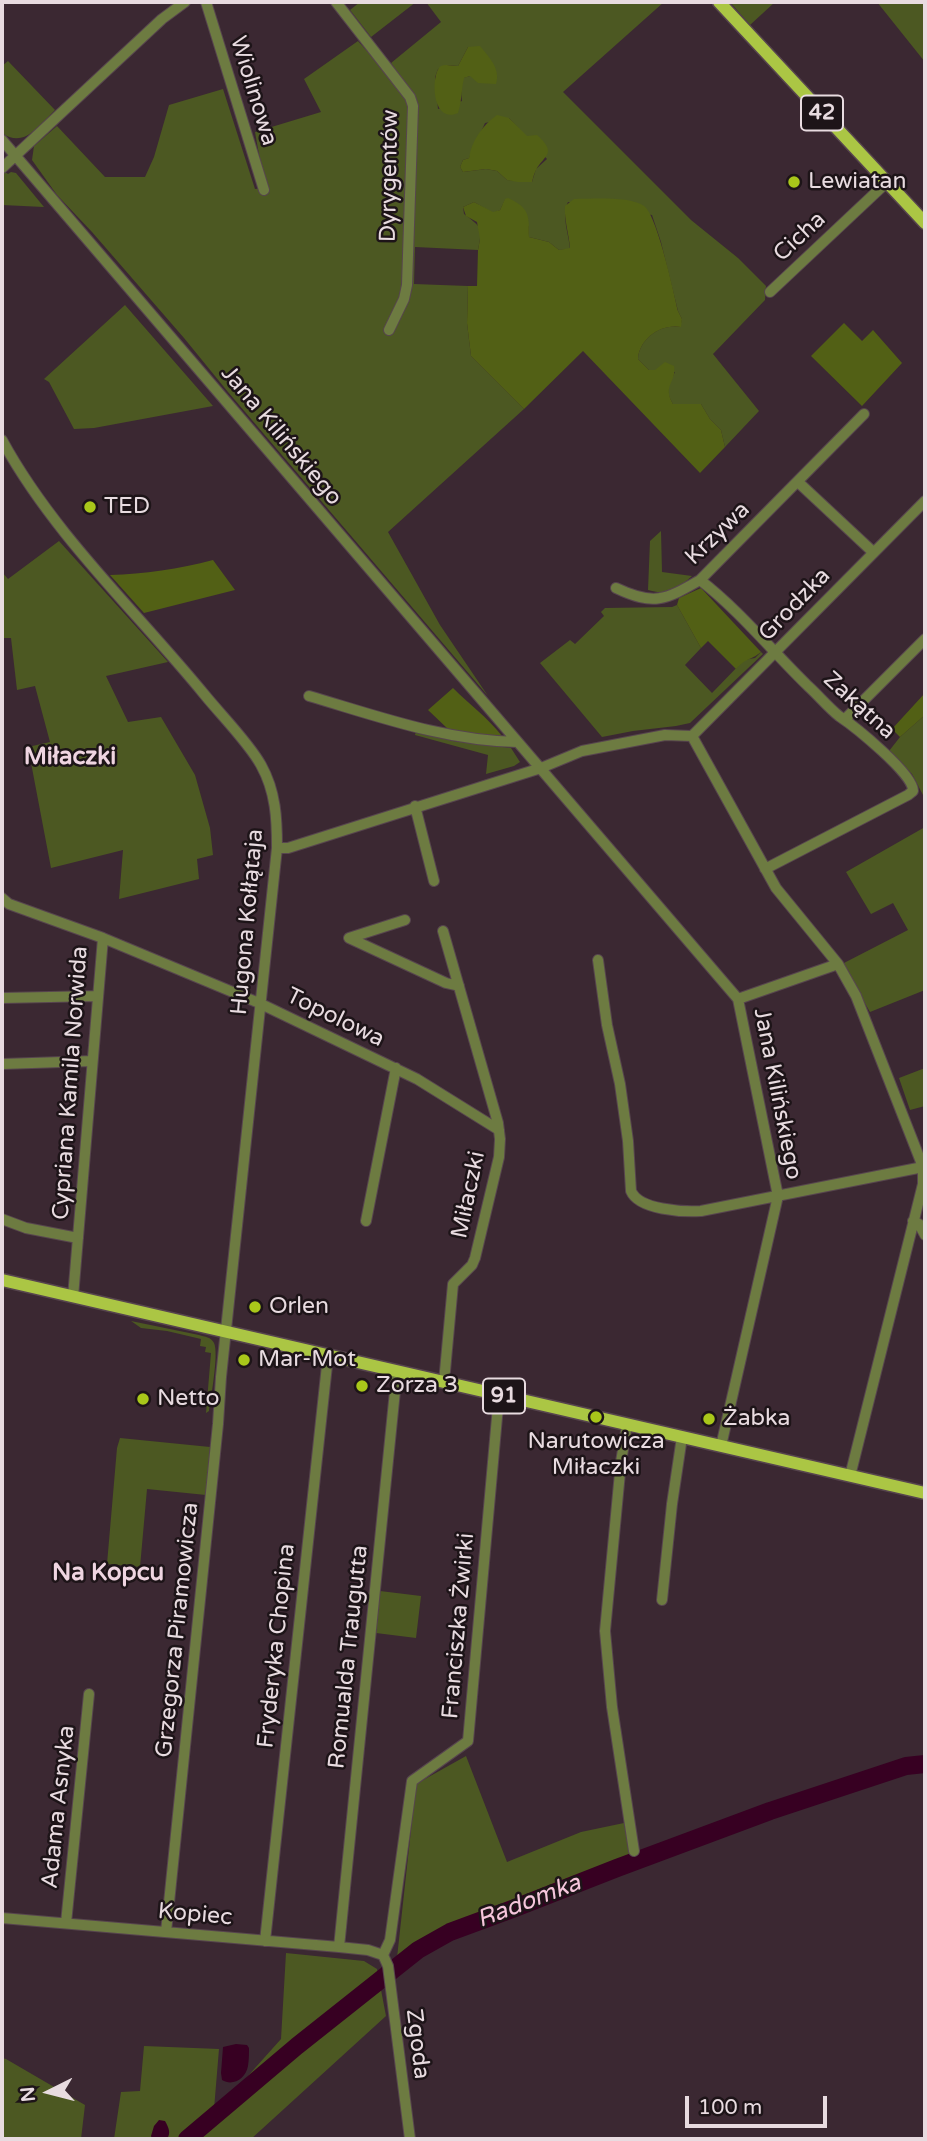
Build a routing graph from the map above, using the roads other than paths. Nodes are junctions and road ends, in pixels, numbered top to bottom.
1 (185, 2) edge
2 (206, 2) edge
3 (336, 2) edge
4 (719, 2) edge
5 (2, 140) edge
6 (16, 155) junction
7 (2, 168) edge
8 (887, 182) junction
9 (264, 190) dead end
10 (925, 223) edge
11 (770, 292) dead end
12 (389, 330) dead end
13 (864, 414) dead end
14 (2, 440) edge
15 (798, 482) junction
16 (925, 500) edge
17 (873, 552) junction
18 (700, 580) junction
19 (616, 588) dead end
20 (925, 639) edge
21 (774, 653) junction
22 (309, 696) dead end
23 (845, 719) junction
24 (692, 736) junction
25 (517, 742) junction
26 (541, 768) junction
27 (415, 806) junction
28 (277, 848) junction
29 (765, 869) junction
30 (435, 881) dead end
31 (2, 898) edge
32 (405, 920) dead end
33 (443, 931) dead end
34 (103, 938) junction
35 (598, 960) dead end
36 (838, 964) junction
37 (459, 986) junction
38 (98, 996) junction
39 (2, 998) edge
40 (738, 999) junction
41 (259, 1003) junction
42 (92, 1061) junction
43 (2, 1064) edge
44 (396, 1068) junction
45 (499, 1130) junction
46 (923, 1167) junction
47 (924, 1184) edge
48 (778, 1196) junction
49 (2, 1219) edge
50 (366, 1221) dead end
51 (913, 1221) junction
52 (925, 1235) edge
53 (78, 1238) junction
54 (2, 1280) edge
55 (73, 1297) junction
56 (226, 1332) junction
57 (328, 1356) junction
58 (397, 1371) junction
59 (444, 1382) junction
60 (499, 1395) junction
61 (627, 1424) junction
62 (682, 1437) junction
63 (720, 1446) junction
64 (850, 1476) junction
65 (925, 1493) edge
66 (662, 1600) dead end
67 (89, 1694) dead end
68 (634, 1851) dead end
69 (2, 1918) edge
70 (66, 1923) junction
71 (166, 1932) junction
72 (265, 1941) junction
73 (339, 1947) junction
74 (383, 1955) junction
75 (410, 2139) edge

1 - 6 street
2 - 9 street, Wiolinowa
3 - 12 street, Dyrygentów
4 - 8 main road, 42
5 - 6 street, Jana Kilińskiego
6 - 7 street
6 - 25 street, Jana Kilińskiego
8 - 10 main road, 42
8 - 11 street, Cicha
13 - 15 street, Krzywa
14 - 28 street, Hugona Kołłątaja
15 - 17 street
15 - 18 street, Krzywa
16 - 17 street, Grodzka
17 - 21 street, Grodzka
18 - 19 street, Krzywa
18 - 21 street, Zakątna
20 - 23 street
21 - 23 street, Zakątna
21 - 24 street, Grodzka
22 - 25 street
23 - 29 street, Zakątna
24 - 26 street
24 - 29 street
25 - 26 street, Jana Kilińskiego
26 - 27 street
26 - 40 street, Jana Kilińskiego
27 - 28 street
27 - 30 street
28 - 41 street, Hugona Kołłątaja
29 - 36 street
31 - 34 street, Cypriana Kamila Norwida
32 - 37 street
33 - 37 street, Miłaczki
34 - 38 street, Cypriana Kamila Norwida
34 - 41 street, Topolowa
35 - 48 street
36 - 40 street
36 - 46 street
37 - 45 street, Miłaczki
38 - 39 street
38 - 42 street, Cypriana Kamila Norwida
40 - 48 street, Jana Kilińskiego
41 - 44 street, Topolowa
41 - 56 street, Hugona Kołłątaja
42 - 43 street
42 - 53 street, Cypriana Kamila Norwida
44 - 45 street, Topolowa
44 - 50 street, Topolowa
45 - 59 street, Miłaczki
46 - 47 street
46 - 48 street
47 - 51 street
48 - 63 street, Jana Kilińskiego
49 - 53 street
51 - 52 street
51 - 64 street
53 - 55 street, Cypriana Kamila Norwida
54 - 55 main road, 91
55 - 56 main road, 91
56 - 57 main road, 91
56 - 71 street, Grzegorza Piramowicza
57 - 58 main road, 91
57 - 72 street, Fryderyka Chopina
58 - 59 main road, 91
58 - 73 street, Romualda Traugutta
59 - 60 main road, 91
60 - 61 main road, 91
60 - 74 street, Franciszka Żwirki
61 - 62 main road, 91
61 - 68 street
62 - 63 main road, 91
62 - 66 street
63 - 64 main road, 91
64 - 65 main road, 91
67 - 70 street, Adama Asnyka
69 - 70 street, Kopiec
70 - 71 street, Kopiec
71 - 72 street, Kopiec
72 - 73 street, Kopiec
73 - 74 street, Kopiec
74 - 75 street, Zgoda

